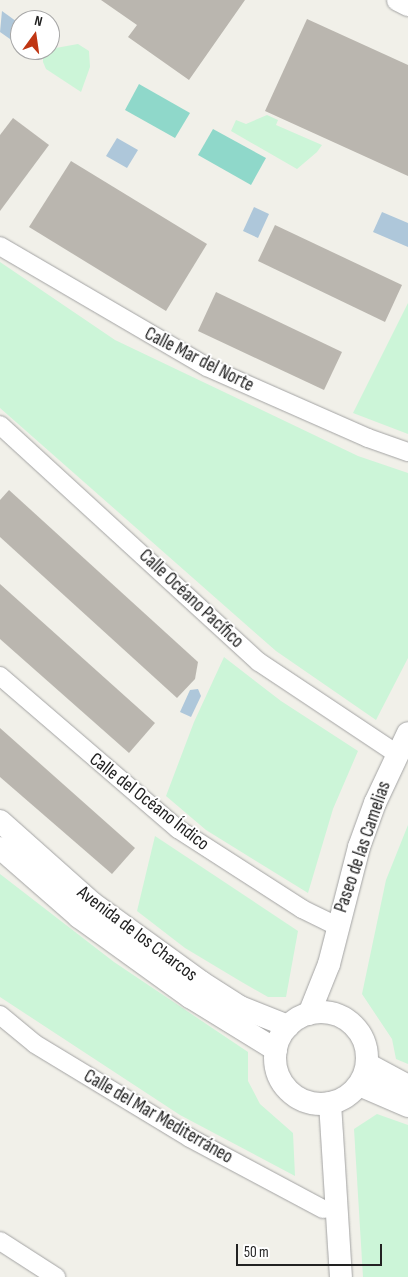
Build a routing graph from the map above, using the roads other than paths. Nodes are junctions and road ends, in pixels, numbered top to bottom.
1 (398, 0) edge
2 (408, 5) edge
3 (0, 246) edge
4 (0, 425) edge
5 (408, 452) edge
6 (0, 676) edge
7 (408, 733) edge
8 (397, 754) junction
9 (0, 821) edge
10 (0, 848) edge
11 (337, 926) junction
12 (329, 964) junction
13 (308, 1014) junction
14 (0, 1015) edge
15 (339, 1016) junction
16 (288, 1026) junction
17 (276, 1050) junction
18 (363, 1075) junction
19 (408, 1086) edge
20 (323, 1104) junction
21 (408, 1106) edge
22 (322, 1208) junction
23 (0, 1241) edge
24 (56, 1277) edge
25 (327, 1277) edge
26 (341, 1277) edge

1 - 2 street
3 - 5 street, Calle Mar del Norte
4 - 8 street, Calle Océano Pacífico
6 - 11 street, Calle del Océano Índico
7 - 8 street, Paseo de las Camelias
8 - 11 street, Paseo de las Camelias
9 - 16 street, Avenida de los Charcos
10 - 17 street, Avenida de los Charcos
11 - 12 street, Paseo de las Camelias
12 - 13 street
12 - 15 street
13 - 15 street
13 - 16 street
14 - 22 street, Calle del Mar Mediterráneo
15 - 18 street
16 - 17 street
17 - 20 street
18 - 19 street
18 - 20 street
18 - 21 street
20 - 22 street
20 - 26 street
22 - 25 street
23 - 24 street

